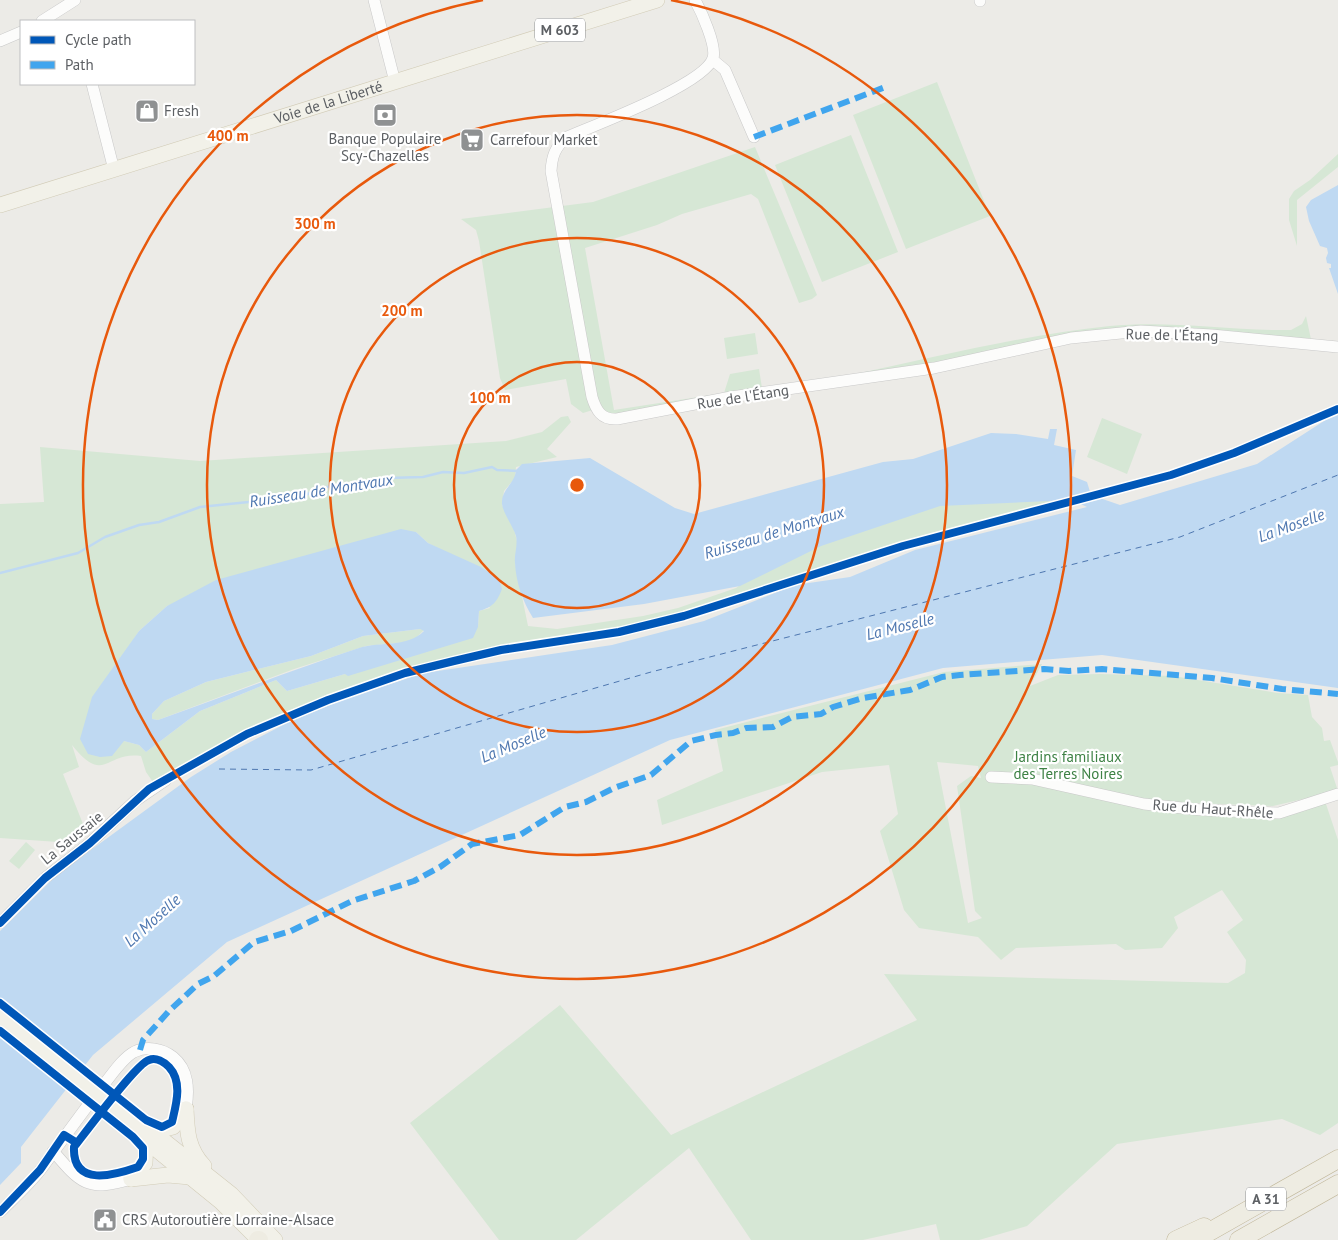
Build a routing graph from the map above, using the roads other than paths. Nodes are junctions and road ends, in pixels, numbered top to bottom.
1 (75, 0) edge
2 (374, 0) edge
3 (657, 0) edge
4 (695, 0) edge
5 (62, 16) edge
6 (46, 20) edge
7 (20, 32) edge
8 (0, 41) edge
9 (713, 60) junction
10 (395, 82) junction
11 (92, 85) edge
12 (754, 137) dead end
13 (114, 170) junction
14 (0, 205) edge
15 (1338, 347) edge
16 (991, 777) dead end
17 (166, 780) dead end
18 (1338, 794) edge
19 (0, 923) edge
20 (0, 1009) edge
21 (0, 1024) edge
22 (186, 1109) junction
23 (144, 1132) junction
24 (53, 1151) junction
25 (1338, 1160) edge
26 (190, 1177) junction
27 (131, 1179) junction
28 (1338, 1184) edge
29 (231, 1194) junction
30 (1273, 1196) junction
31 (0, 1212) edge
32 (258, 1240) edge
33 (275, 1240) edge
34 (1176, 1240) edge
35 (1194, 1240) edge
36 (1239, 1240) edge

1 - 5 street
2 - 10 street
3 - 10 main road, Voie de la Liberté / M 603
4 - 9 street
5 - 6 street
7 - 8 street
9 - 12 street
9 - 15 street, Rue de l'Étang
10 - 13 main road, Voie de la Liberté / M 603
11 - 13 street
13 - 14 main road, Voie de la Liberté / M 603
16 - 18 street, Rue du Haut-Rhêle
17 - 19 street, La Saussaie
20 - 23 main road, bridge
21 - 23 main road, bridge
22 - 23 main road
22 - 24 street
22 - 29 main road
23 - 26 main road
23 - 27 main road
23 - 29 main road
24 - 27 street
24 - 31 street
25 - 30 highway, A 31
26 - 27 main road
26 - 32 main road
28 - 36 highway, A 31
29 - 33 main road
30 - 34 highway
30 - 35 highway, A 31

